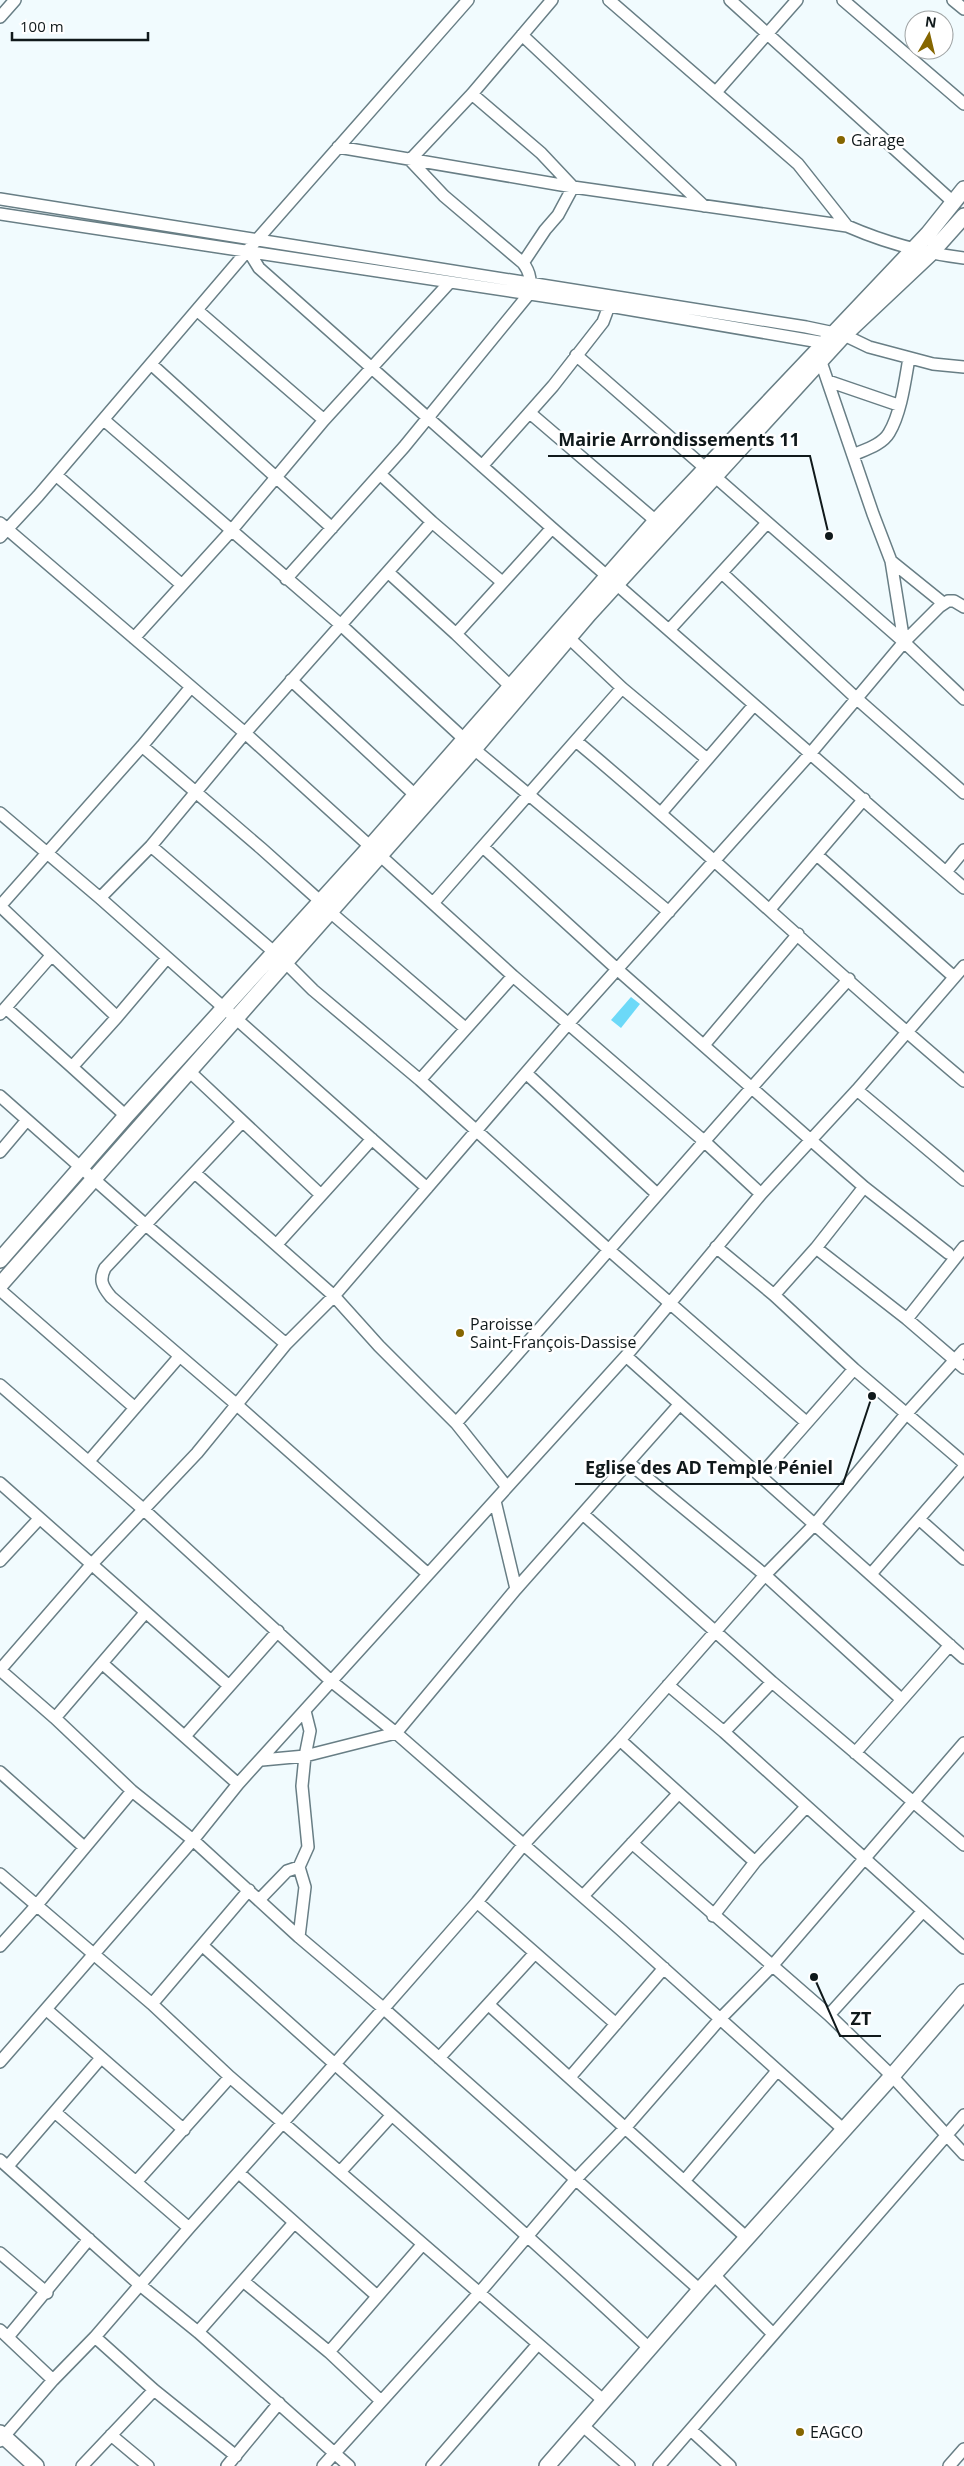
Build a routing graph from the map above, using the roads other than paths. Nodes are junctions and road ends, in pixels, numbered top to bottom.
1 (15, 0) edge
2 (468, 0) edge
3 (552, 0) edge
4 (609, 0) edge
5 (730, 0) edge
6 (797, 0) edge
7 (843, 0) edge
8 (953, 0) edge
9 (964, 10) edge
10 (0, 17) edge
11 (768, 34) junction
12 (522, 35) junction
13 (716, 92) junction
14 (472, 94) junction
15 (964, 104) edge
16 (338, 148) junction
17 (410, 160) junction
18 (572, 187) junction
19 (964, 189) edge
20 (0, 199) edge
21 (952, 201) junction
22 (704, 206) junction
23 (0, 214) edge
24 (964, 216) edge
25 (847, 226) junction
26 (257, 240) junction
27 (248, 250) junction
28 (912, 250) junction
29 (930, 254) junction
30 (964, 258) edge
31 (523, 263) junction
32 (450, 282) junction
33 (531, 283) junction
34 (529, 294) junction
35 (609, 306) junction
36 (198, 311) junction
37 (835, 339) junction
38 (576, 355) junction
39 (908, 358) junction
40 (821, 362) junction
41 (151, 364) junction
42 (371, 367) junction
43 (964, 367) edge
44 (828, 381) junction
45 (898, 405) junction
46 (530, 413) junction
47 (427, 418) junction
48 (104, 420) junction
49 (324, 420) junction
50 (853, 455) junction
51 (482, 466) junction
52 (711, 473) junction
53 (380, 474) junction
54 (56, 475) junction
55 (277, 476) junction
56 (656, 521) junction
57 (432, 522) junction
58 (766, 523) junction
59 (332, 528) junction
60 (552, 528) junction
61 (2, 529) edge
62 (230, 531) junction
63 (892, 561) junction
64 (389, 573) junction
65 (722, 573) junction
66 (286, 579) junction
67 (612, 580) junction
68 (502, 582) junction
69 (182, 585) junction
70 (943, 603) junction
71 (964, 607) edge
72 (340, 626) junction
73 (670, 630) junction
74 (456, 634) junction
75 (134, 638) junction
76 (569, 638) junction
77 (904, 642) junction
78 (291, 680) junction
79 (510, 686) junction
80 (191, 688) junction
81 (622, 688) junction
82 (856, 698) junction
83 (964, 699) edge
84 (754, 705) junction
85 (245, 733) junction
86 (576, 741) junction
87 (468, 744) junction
88 (142, 746) junction
89 (810, 754) junction
90 (707, 759) junction
91 (196, 793) junction
92 (964, 793) edge
93 (414, 794) junction
94 (528, 794) junction
95 (864, 799) junction
96 (0, 813) edge
97 (661, 813) junction
98 (150, 846) junction
99 (483, 847) junction
100 (964, 850) edge
101 (374, 851) junction
102 (47, 852) junction
103 (817, 855) junction
104 (715, 860) junction
105 (946, 872) junction
106 (964, 888) edge
107 (100, 898) junction
108 (434, 902) junction
109 (0, 906) edge
110 (324, 906) junction
111 (770, 909) junction
112 (669, 912) junction
113 (798, 934) junction
114 (51, 956) junction
115 (279, 956) junction
116 (168, 958) junction
117 (964, 966) edge
118 (618, 970) junction
119 (513, 976) junction
120 (954, 977) junction
121 (849, 979) junction
122 (224, 1008) junction
123 (3, 1011) edge
124 (117, 1017) junction
125 (236, 1018) junction
126 (568, 1024) junction
127 (466, 1028) junction
128 (906, 1032) junction
129 (704, 1045) junction
130 (72, 1067) junction
131 (188, 1071) junction
132 (527, 1074) junction
133 (420, 1080) junction
134 (964, 1081) edge
135 (752, 1086) junction
136 (857, 1090) junction
137 (0, 1096) edge
138 (126, 1116) junction
139 (27, 1120) junction
140 (242, 1122) junction
141 (478, 1131) junction
142 (372, 1139) junction
143 (812, 1140) junction
144 (705, 1142) junction
145 (0, 1152) edge
146 (82, 1167) junction
147 (196, 1174) junction
148 (95, 1178) junction
149 (964, 1180) edge
150 (864, 1187) junction
151 (427, 1188) junction
152 (657, 1194) junction
153 (761, 1194) junction
154 (321, 1195) junction
155 (147, 1226) junction
156 (277, 1244) junction
157 (716, 1247) junction
158 (964, 1247) edge
159 (816, 1248) junction
160 (609, 1250) junction
161 (948, 1253) dead end
162 (0, 1260) edge
163 (0, 1285) edge
164 (0, 1290) edge
165 (774, 1295) junction
166 (334, 1296) junction
167 (671, 1302) junction
168 (907, 1319) junction
169 (286, 1344) junction
170 (964, 1350) edge
171 (626, 1356) junction
172 (179, 1357) junction
173 (960, 1364) edge
174 (854, 1369) junction
175 (1, 1389) edge
176 (237, 1405) junction
177 (679, 1405) junction
178 (135, 1408) junction
179 (907, 1413) junction
180 (806, 1422) junction
181 (456, 1423) junction
182 (89, 1461) junction
183 (629, 1463) junction
184 (964, 1463) edge
185 (964, 1467) edge
186 (760, 1476) junction
187 (0, 1483) edge
188 (507, 1487) junction
189 (495, 1501) junction
190 (143, 1509) junction
191 (584, 1515) junction
192 (39, 1519) junction
193 (919, 1519) junction
194 (815, 1524) junction
195 (964, 1559) edge
196 (0, 1561) edge
197 (91, 1565) junction
198 (428, 1574) junction
199 (871, 1574) junction
200 (764, 1575) junction
201 (516, 1589) junction
202 (145, 1613) junction
203 (715, 1630) junction
204 (278, 1631) junction
205 (950, 1645) junction
206 (964, 1658) edge
207 (103, 1664) junction
208 (0, 1670) edge
209 (331, 1681) junction
210 (772, 1682) junction
211 (228, 1685) junction
212 (668, 1685) junction
213 (901, 1699) junction
214 (305, 1711) junction
215 (55, 1718) junction
216 (724, 1732) junction
217 (396, 1733) junction
218 (185, 1736) junction
219 (620, 1740) junction
220 (964, 1743) edge
221 (855, 1753) junction
222 (304, 1756) junction
223 (262, 1760) junction
224 (0, 1772) edge
225 (238, 1784) junction
226 (132, 1790) junction
227 (678, 1794) junction
228 (913, 1800) junction
229 (806, 1807) junction
230 (193, 1840) junction
231 (632, 1843) junction
232 (524, 1844) junction
233 (964, 1845) edge
234 (84, 1847) junction
235 (864, 1859) junction
236 (755, 1862) junction
237 (299, 1867) junction
238 (0, 1874) edge
239 (249, 1890) junction
240 (583, 1896) junction
241 (259, 1900) junction
242 (477, 1902) junction
243 (36, 1906) junction
244 (923, 1912) junction
245 (712, 1916) junction
246 (299, 1937) junction
247 (0, 1946) edge
248 (203, 1946) junction
249 (964, 1948) edge
250 (535, 1952) junction
251 (94, 1954) junction
252 (772, 1966) junction
253 (664, 1968) junction
254 (964, 1992) edge
255 (152, 2004) junction
256 (489, 2005) junction
257 (383, 2008) junction
258 (47, 2010) junction
259 (829, 2015) junction
260 (720, 2019) junction
261 (616, 2024) junction
262 (101, 2058) junction
263 (439, 2058) junction
264 (0, 2061) edge
265 (334, 2065) junction
266 (778, 2071) junction
267 (571, 2076) junction
268 (892, 2076) junction
269 (230, 2077) junction
270 (56, 2113) junction
271 (964, 2115) edge
272 (391, 2116) junction
273 (283, 2123) junction
274 (626, 2127) junction
275 (184, 2130) junction
276 (844, 2130) junction
277 (946, 2135) junction
278 (964, 2154) edge
279 (4, 2163) edge
280 (340, 2172) junction
281 (239, 2173) junction
282 (576, 2179) junction
283 (685, 2180) junction
284 (137, 2181) junction
285 (294, 2223) junction
286 (189, 2228) junction
287 (529, 2235) junction
288 (747, 2238) junction
289 (89, 2239) junction
290 (422, 2244) junction
291 (0, 2253) edge
292 (714, 2275) junction
293 (243, 2281) junction
294 (140, 2285) junction
295 (700, 2290) junction
296 (480, 2292) junction
297 (46, 2293) junction
298 (378, 2296) junction
299 (198, 2332) junction
300 (4, 2334) edge
301 (773, 2334) junction
302 (95, 2337) junction
303 (538, 2344) junction
304 (649, 2348) junction
305 (329, 2352) junction
306 (53, 2380) junction
307 (154, 2390) junction
308 (603, 2400) junction
309 (381, 2401) junction
310 (279, 2403) junction
311 (583, 2426) junction
312 (691, 2430) junction
313 (110, 2435) junction
314 (1, 2437) edge
315 (964, 2449) edge
316 (334, 2453) junction
317 (236, 2456) junction
318 (36, 2466) edge
319 (82, 2466) edge
320 (148, 2466) edge
321 (227, 2466) edge
322 (323, 2466) edge
323 (349, 2466) edge
324 (432, 2466) edge
325 (547, 2466) edge
326 (629, 2466) edge
327 (660, 2466) edge
328 (730, 2466) edge
329 (950, 2466) edge

1 - 10 street
2 - 16 street
3 - 12 street
4 - 13 street
5 - 11 street
6 - 11 street
7 - 15 street
8 - 9 street
11 - 13 street
11 - 21 street
12 - 14 street
12 - 22 street
13 - 25 street
14 - 17 street
14 - 18 street
16 - 17 street
16 - 26 street
17 - 18 street
17 - 31 street
18 - 22 street
18 - 31 street
19 - 21 main road
20 - 26 street
21 - 28 main road
22 - 25 street
23 - 27 street
24 - 29 main road
25 - 28 street
26 - 27 street
26 - 33 street
27 - 32 street
27 - 36 street
27 - 42 street
28 - 29 street
28 - 37 main road
29 - 30 street
29 - 37 main road
31 - 33 street
32 - 34 street
32 - 42 street
33 - 34 street
33 - 37 street
34 - 35 street
34 - 47 street
35 - 37 street
35 - 38 street
36 - 41 street
36 - 49 street
37 - 39 street
37 - 40 main road
37 - 52 main road
38 - 46 street
38 - 52 street
39 - 43 street
39 - 45 street
40 - 44 street
40 - 52 main road
41 - 48 street
41 - 55 street
42 - 47 street
42 - 49 street
44 - 45 street
44 - 50 street
45 - 50 street
46 - 51 street
46 - 56 street
47 - 51 street
47 - 53 street
48 - 54 street
48 - 62 street
49 - 55 street
50 - 63 street
51 - 60 street
52 - 56 main road
52 - 58 street
52 - 67 main road
53 - 57 street
53 - 59 street
54 - 61 street
54 - 69 street
55 - 59 street
55 - 62 street
56 - 67 main road
57 - 64 street
57 - 68 street
58 - 65 street
58 - 77 street
59 - 66 street
60 - 67 street
60 - 68 street
61 - 75 street
62 - 66 street
62 - 69 street
63 - 70 street
63 - 77 street
64 - 72 street
64 - 74 street
65 - 73 street
65 - 82 street
66 - 72 street
67 - 73 street
67 - 76 main road
67 - 79 main road
68 - 74 street
69 - 75 street
70 - 71 street
70 - 77 street
72 - 78 street
72 - 87 street
73 - 84 street
74 - 79 street
75 - 80 street
76 - 81 street
76 - 87 main road
77 - 82 street
77 - 83 street
78 - 85 street
78 - 93 street
79 - 87 main road
80 - 85 street
80 - 88 street
81 - 86 street
81 - 90 street
82 - 89 street
82 - 92 street
84 - 89 street
84 - 90 street
85 - 91 street
85 - 101 street
86 - 94 street
86 - 97 street
87 - 93 main road
87 - 94 street
87 - 101 main road
88 - 91 street
88 - 102 street
89 - 95 street
89 - 104 street
90 - 97 street
91 - 98 street
91 - 110 street
93 - 101 main road
94 - 99 street
94 - 112 street
95 - 103 street
95 - 105 street
96 - 102 street
97 - 104 street
98 - 107 street
98 - 115 street
99 - 108 street
99 - 118 street
100 - 105 street
101 - 108 street
101 - 110 main road
102 - 107 street
102 - 109 street
103 - 111 street
103 - 120 street
104 - 111 street
104 - 112 street
105 - 106 street
107 - 116 street
108 - 119 street
109 - 114 street
110 - 115 main road
110 - 127 street
111 - 113 street
112 - 118 street
113 - 121 street
113 - 129 street
114 - 123 street
114 - 124 street
115 - 122 main road
115 - 125 main road
115 - 133 street
116 - 122 street
116 - 124 street
117 - 120 street
118 - 126 street
118 - 129 street
119 - 126 street
119 - 127 street
120 - 128 street
121 - 128 street
121 - 135 street
122 - 125 street
122 - 138 main road
123 - 130 street
124 - 130 street
125 - 131 main road
125 - 142 street
126 - 132 street
126 - 144 street
127 - 133 street
128 - 134 street
128 - 136 street
129 - 135 street
130 - 138 street
131 - 140 street
131 - 148 main road
132 - 141 street
132 - 152 street
133 - 141 street
135 - 143 street
135 - 144 street
136 - 143 street
136 - 149 street
137 - 139 street
138 - 146 main road
139 - 145 street
139 - 146 street
140 - 147 street
140 - 154 street
141 - 151 street
141 - 160 street
142 - 151 street
142 - 154 street
143 - 150 street
143 - 153 street
144 - 152 street
144 - 153 street
146 - 148 street
146 - 162 main road
147 - 155 street
147 - 156 street
148 - 155 street
148 - 163 main road
150 - 159 street
150 - 161 street
151 - 166 street
152 - 160 street
153 - 157 street
154 - 156 street
155 - 169 street
155 - 172 street
156 - 166 street
157 - 165 street
157 - 167 street
158 - 168 street
159 - 165 street
159 - 168 street
160 - 167 street
160 - 181 street
164 - 178 street
165 - 174 street
166 - 169 street
166 - 181 street
167 - 171 street
167 - 180 street
168 - 173 street
169 - 176 street
170 - 173 street
171 - 177 street
171 - 188 street
172 - 176 street
172 - 178 street
173 - 179 street
174 - 179 street
174 - 180 street
175 - 182 street
176 - 190 street
176 - 198 street
177 - 183 street
177 - 186 street
178 - 182 street
179 - 184 street
179 - 194 street
180 - 186 street
181 - 188 street
182 - 190 street
183 - 191 street
183 - 200 street
185 - 193 street
186 - 194 street
187 - 192 street
188 - 189 street
189 - 198 street
189 - 201 street
190 - 197 street
190 - 204 street
191 - 201 street
191 - 203 street
192 - 196 street
192 - 197 street
193 - 195 street
193 - 199 street
194 - 199 street
194 - 200 street
197 - 202 street
197 - 208 street
198 - 209 street
199 - 205 street
200 - 203 street
200 - 213 street
201 - 217 street
202 - 207 street
202 - 211 street
203 - 210 street
203 - 212 street
204 - 209 street
204 - 211 street
205 - 206 street
205 - 213 street
207 - 215 street
207 - 218 street
208 - 215 street
209 - 214 street
209 - 217 street
210 - 216 street
210 - 221 street
211 - 218 street
212 - 216 street
212 - 219 street
213 - 221 street
214 - 222 street
214 - 223 street
215 - 226 street
216 - 229 street
217 - 222 street
217 - 232 street
218 - 225 street
219 - 227 street
219 - 232 street
220 - 228 street
221 - 228 street
222 - 223 street
222 - 237 street
223 - 225 street
224 - 234 street
225 - 230 street
226 - 230 street
226 - 234 street
227 - 231 street
227 - 236 street
228 - 233 street
228 - 235 street
229 - 235 street
229 - 236 street
230 - 239 street
230 - 251 street
231 - 240 street
231 - 245 street
232 - 240 street
232 - 242 street
234 - 243 street
235 - 244 street
235 - 252 street
236 - 245 street
237 - 241 street
237 - 246 street
238 - 243 street
239 - 241 street
239 - 248 street
240 - 253 street
241 - 246 street
242 - 250 street
242 - 257 street
243 - 247 street
243 - 251 street
244 - 249 street
244 - 259 street
245 - 252 street
246 - 257 street
248 - 255 street
248 - 265 street
250 - 256 street
250 - 261 street
251 - 255 street
251 - 258 street
252 - 259 street
252 - 260 street
253 - 260 street
253 - 261 street
254 - 268 main road
255 - 269 street
256 - 263 street
256 - 267 street
257 - 263 street
257 - 265 street
258 - 262 street
258 - 264 street
259 - 268 street
260 - 266 street
260 - 274 street
261 - 267 street
262 - 270 street
262 - 275 street
263 - 282 street
265 - 272 street
265 - 273 street
266 - 276 street
266 - 283 street
267 - 274 street
268 - 276 main road
268 - 277 street
269 - 273 street
269 - 275 street
270 - 279 street
270 - 284 street
271 - 277 street
272 - 280 street
272 - 287 street
273 - 280 street
273 - 281 street
274 - 282 street
274 - 283 street
275 - 284 street
276 - 288 main road
277 - 278 street
277 - 301 street
279 - 289 street
280 - 290 street
281 - 285 street
281 - 286 street
282 - 287 street
282 - 295 street
283 - 288 street
284 - 286 street
285 - 293 street
285 - 298 street
286 - 294 street
287 - 296 street
287 - 304 street
288 - 292 main road
289 - 294 street
289 - 297 street
290 - 296 street
290 - 298 street
291 - 297 street
292 - 295 main road
292 - 301 street
293 - 299 street
293 - 305 street
294 - 299 street
294 - 302 street
295 - 304 main road
296 - 303 street
296 - 309 street
297 - 300 street
298 - 305 street
299 - 310 street
300 - 306 street
301 - 312 street
302 - 306 street
302 - 307 street
303 - 308 street
303 - 324 street
304 - 308 main road
305 - 309 street
306 - 314 street
307 - 313 street
307 - 317 street
308 - 311 main road
309 - 316 street
310 - 316 street
310 - 317 street
311 - 325 main road
311 - 326 street
312 - 327 street
312 - 328 street
313 - 319 street
313 - 320 street
314 - 318 main road
315 - 329 street
316 - 322 street
316 - 323 street
317 - 321 street

